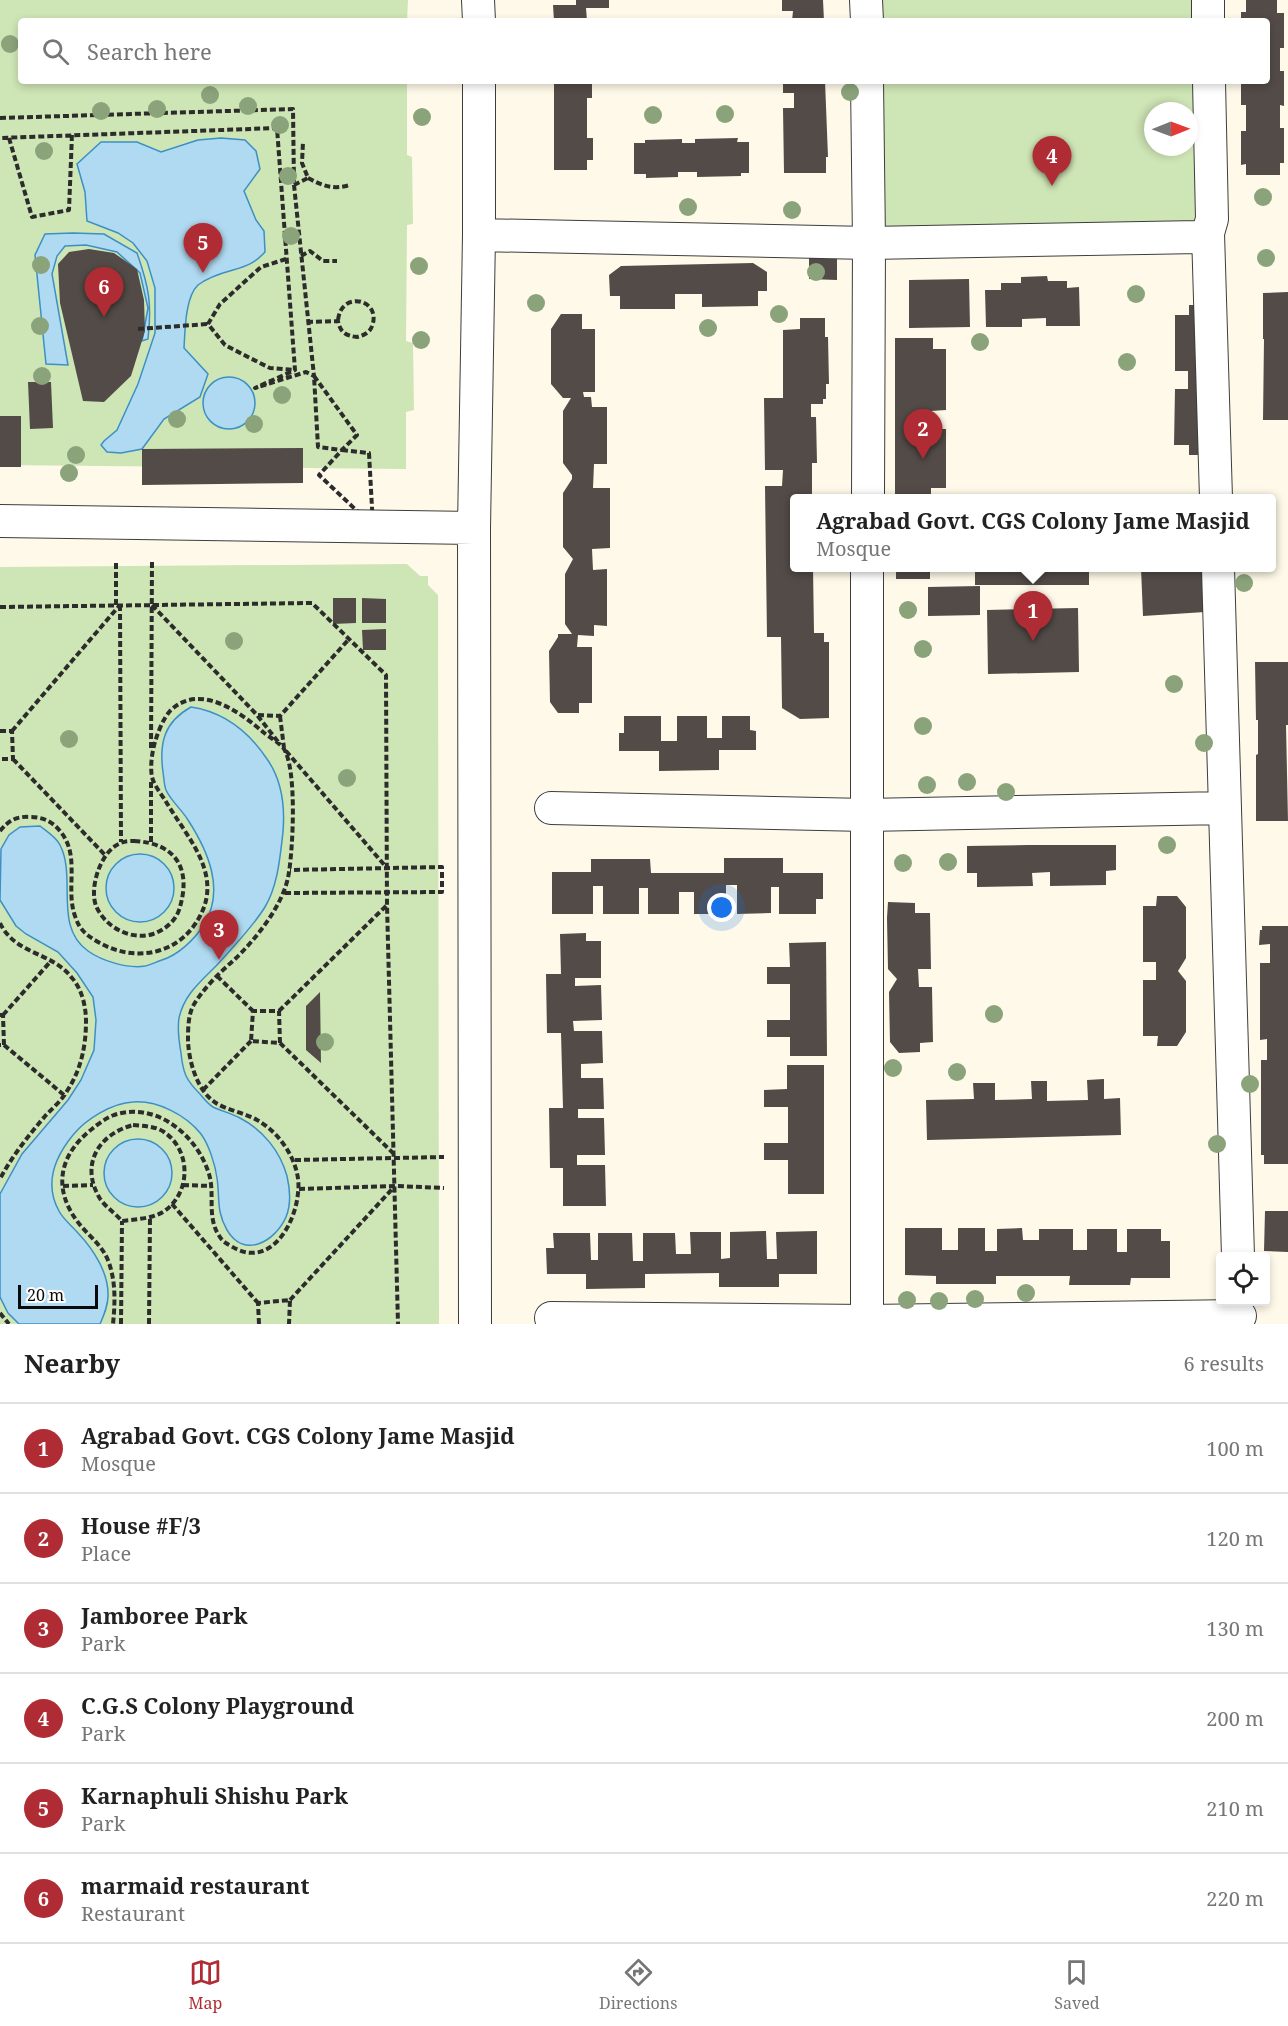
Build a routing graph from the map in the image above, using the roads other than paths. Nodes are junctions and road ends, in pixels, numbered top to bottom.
1 (478, 0) edge
2 (866, 0) edge
3 (1208, 0) edge
4 (478, 18) edge
5 (867, 18) edge
6 (1208, 18) edge
7 (479, 84) edge
8 (867, 84) edge
9 (1209, 84) edge
10 (1208, 233) junction
11 (479, 235) junction
12 (869, 243) junction
13 (868, 494) edge
14 (1216, 494) edge
15 (0, 521) edge
16 (474, 528) junction
17 (867, 572) edge
18 (1218, 572) edge
19 (551, 808) dead end
20 (1225, 808) junction
21 (866, 815) junction
22 (1238, 1252) edge
23 (1240, 1314) edge
24 (551, 1318) dead end
25 (867, 1322) edge
26 (475, 1324) edge

1 - 4 street
2 - 5 street
3 - 6 street
7 - 11 street
8 - 12 street
9 - 10 street
10 - 12 street
10 - 14 street
11 - 12 street
11 - 16 street
12 - 13 street
15 - 16 street
16 - 26 street
17 - 21 street
18 - 20 street
19 - 21 street
20 - 21 street
20 - 22 street
21 - 25 street
23 - 25 street
24 - 25 street

